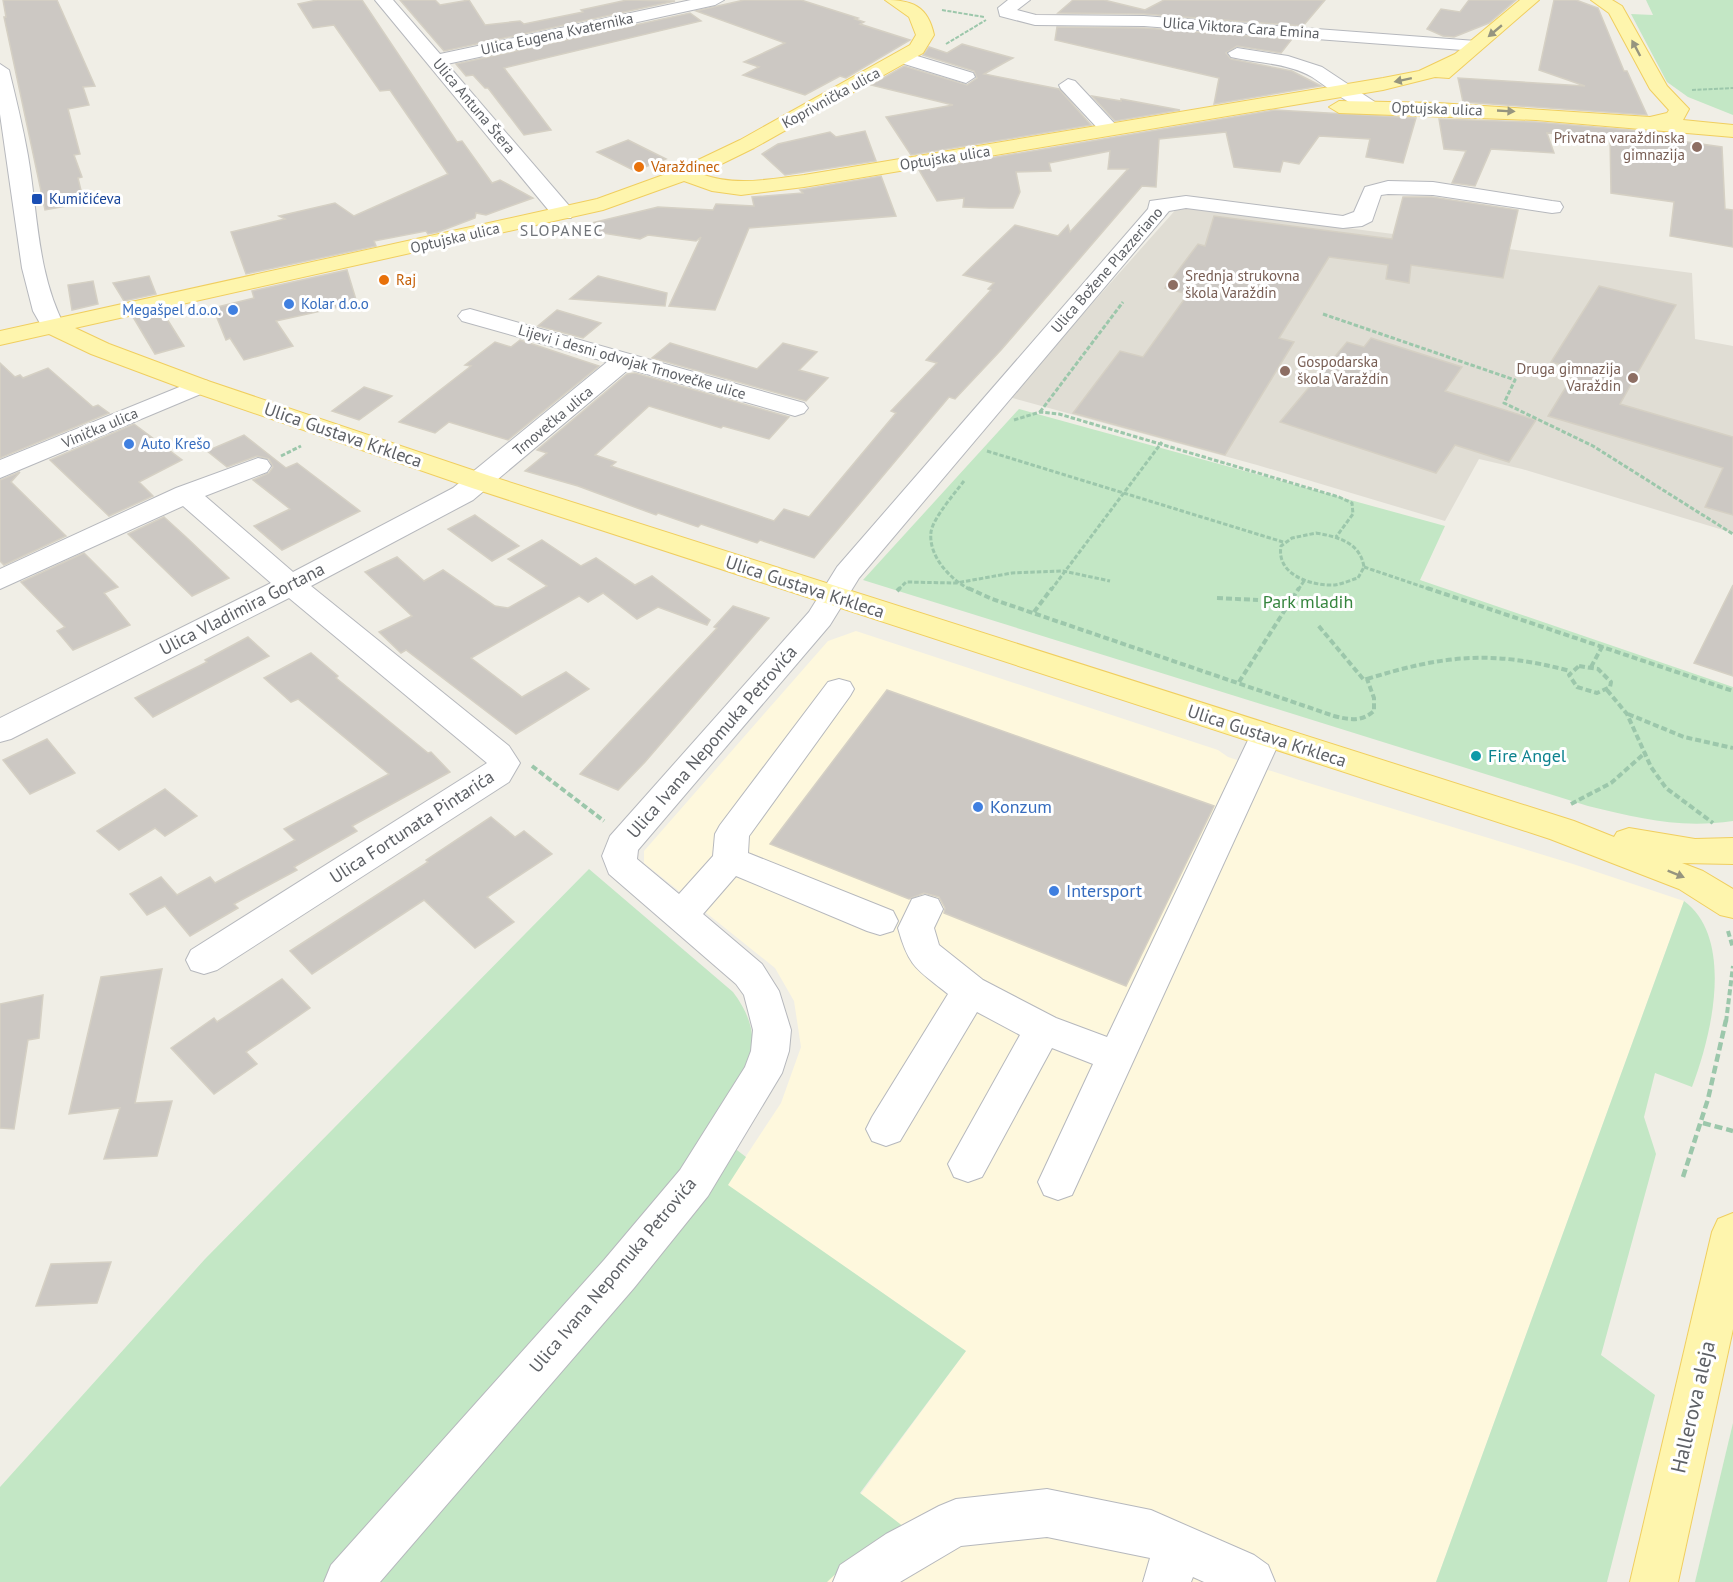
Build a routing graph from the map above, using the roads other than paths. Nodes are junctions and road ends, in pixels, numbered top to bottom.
1 (384, 0) edge
2 (714, 0) edge
3 (1021, 0) edge
4 (1530, 0) edge
5 (1599, 0) edge
6 (898, 2) edge
7 (1476, 46) junction
8 (911, 53) junction
9 (1237, 53) dead end
10 (1457, 59) junction
11 (435, 61) junction
12 (0, 70) edge
13 (966, 76) dead end
14 (1068, 85) dead end
15 (1347, 90) junction
16 (1663, 93) junction
17 (1374, 108) junction
18 (1447, 109) junction
19 (1190, 115) junction
20 (1648, 122) junction
21 (1733, 125) edge
22 (1109, 129) junction
23 (1733, 130) edge
24 (684, 174) junction
25 (741, 189) junction
26 (603, 204) junction
27 (1552, 207) dead end
28 (563, 213) junction
29 (470, 316) dead end
30 (53, 327) junction
31 (0, 338) edge
32 (625, 360) junction
33 (199, 386) junction
34 (795, 408) dead end
35 (258, 466) dead end
36 (0, 470) edge
37 (481, 482) junction
38 (186, 494) junction
39 (0, 580) edge
40 (291, 585) junction
41 (833, 596) junction
42 (839, 688) dead end
43 (0, 731) edge
44 (1266, 736) junction
45 (1564, 819) junction
46 (1728, 844) edge
47 (730, 860) junction
48 (1733, 905) edge
49 (925, 909) dead end
50 (682, 914) junction
51 (880, 921) dead end
52 (204, 960) dead end
53 (970, 991) junction
54 (1043, 1029) junction
55 (1117, 1057) junction
56 (886, 1129) dead end
57 (968, 1164) dead end
58 (1058, 1182) dead end
59 (1733, 1232) edge
60 (1172, 1564) edge
61 (348, 1582) edge
62 (857, 1582) edge
63 (1251, 1582) edge
64 (1654, 1582) edge

1 - 11 street, Ulica Antuna Štera
2 - 11 street, Ulica Eugena Kvaternika
3 - 7 street, Ulica Viktora Cara Emina
4 -> 7 main road
16 -> 5 main road
6 - 8 main road
7 - 10 main road
8 - 13 street
8 - 24 main road, Koprivnička ulica
9 - 15 street
10 -> 15 main road, Optujska ulica
10 - 18 main road
11 - 28 street, Ulica Antuna Štera
12 - 30 street
14 - 22 street
15 - 17 street
15 - 19 main road, Optujska ulica
16 - 20 main road
16 - 21 main road
17 - 18 main road, Optujska ulica
17 - 19 main road, Optujska ulica
18 -> 20 main road, Optujska ulica
19 - 22 main road, Optujska ulica
20 - 23 main road, Optujska ulica
22 - 25 main road, Optujska ulica
24 - 25 main road, Optujska ulica
24 - 26 main road, Optujska ulica
25 - 26 main road
26 - 28 main road, Optujska ulica
27 - 41 street, Ulica Božene Plazzeriano
28 - 30 main road, Optujska ulica
29 - 32 street, Lijevi i desni odvojak Trnovečke ulice
30 - 31 main road, Optujska ulica
30 - 33 main road, Ulica Gustava Krkleca
32 - 34 street, Lijevi i desni odvojak Trnovečke ulice
32 - 37 street, Trnovečka ulica
33 - 36 street, Vinička ulica
33 - 37 main road, Ulica Gustava Krkleca
35 - 38 street
37 - 40 street, Ulica Vladimira Gortana
37 - 41 main road, Ulica Gustava Krkleca
38 - 39 street
38 - 40 street, Ulica Fortunata Pintarića
40 - 43 street, Ulica Vladimira Gortana
40 - 52 street, Ulica Fortunata Pintarića
41 - 44 main road, Ulica Gustava Krkleca
41 - 50 street, Ulica Ivana Nepomuka Petrovića
42 - 47 street
44 - 45 main road, Ulica Gustava Krkleca
44 - 55 street
45 - 46 main road, Ulica Gustava Krkleca
45 -> 48 main road, Ulica Gustava Krkleca
46 - 48 main road
47 - 50 street
47 - 51 street
49 - 53 street
50 - 61 street, Ulica Ivana Nepomuka Petrovića
53 - 54 street
53 - 56 street
54 - 55 street
54 - 57 street
55 - 58 street
59 - 64 main road, Hallerova aleja
60 - 62 street
60 - 63 street

